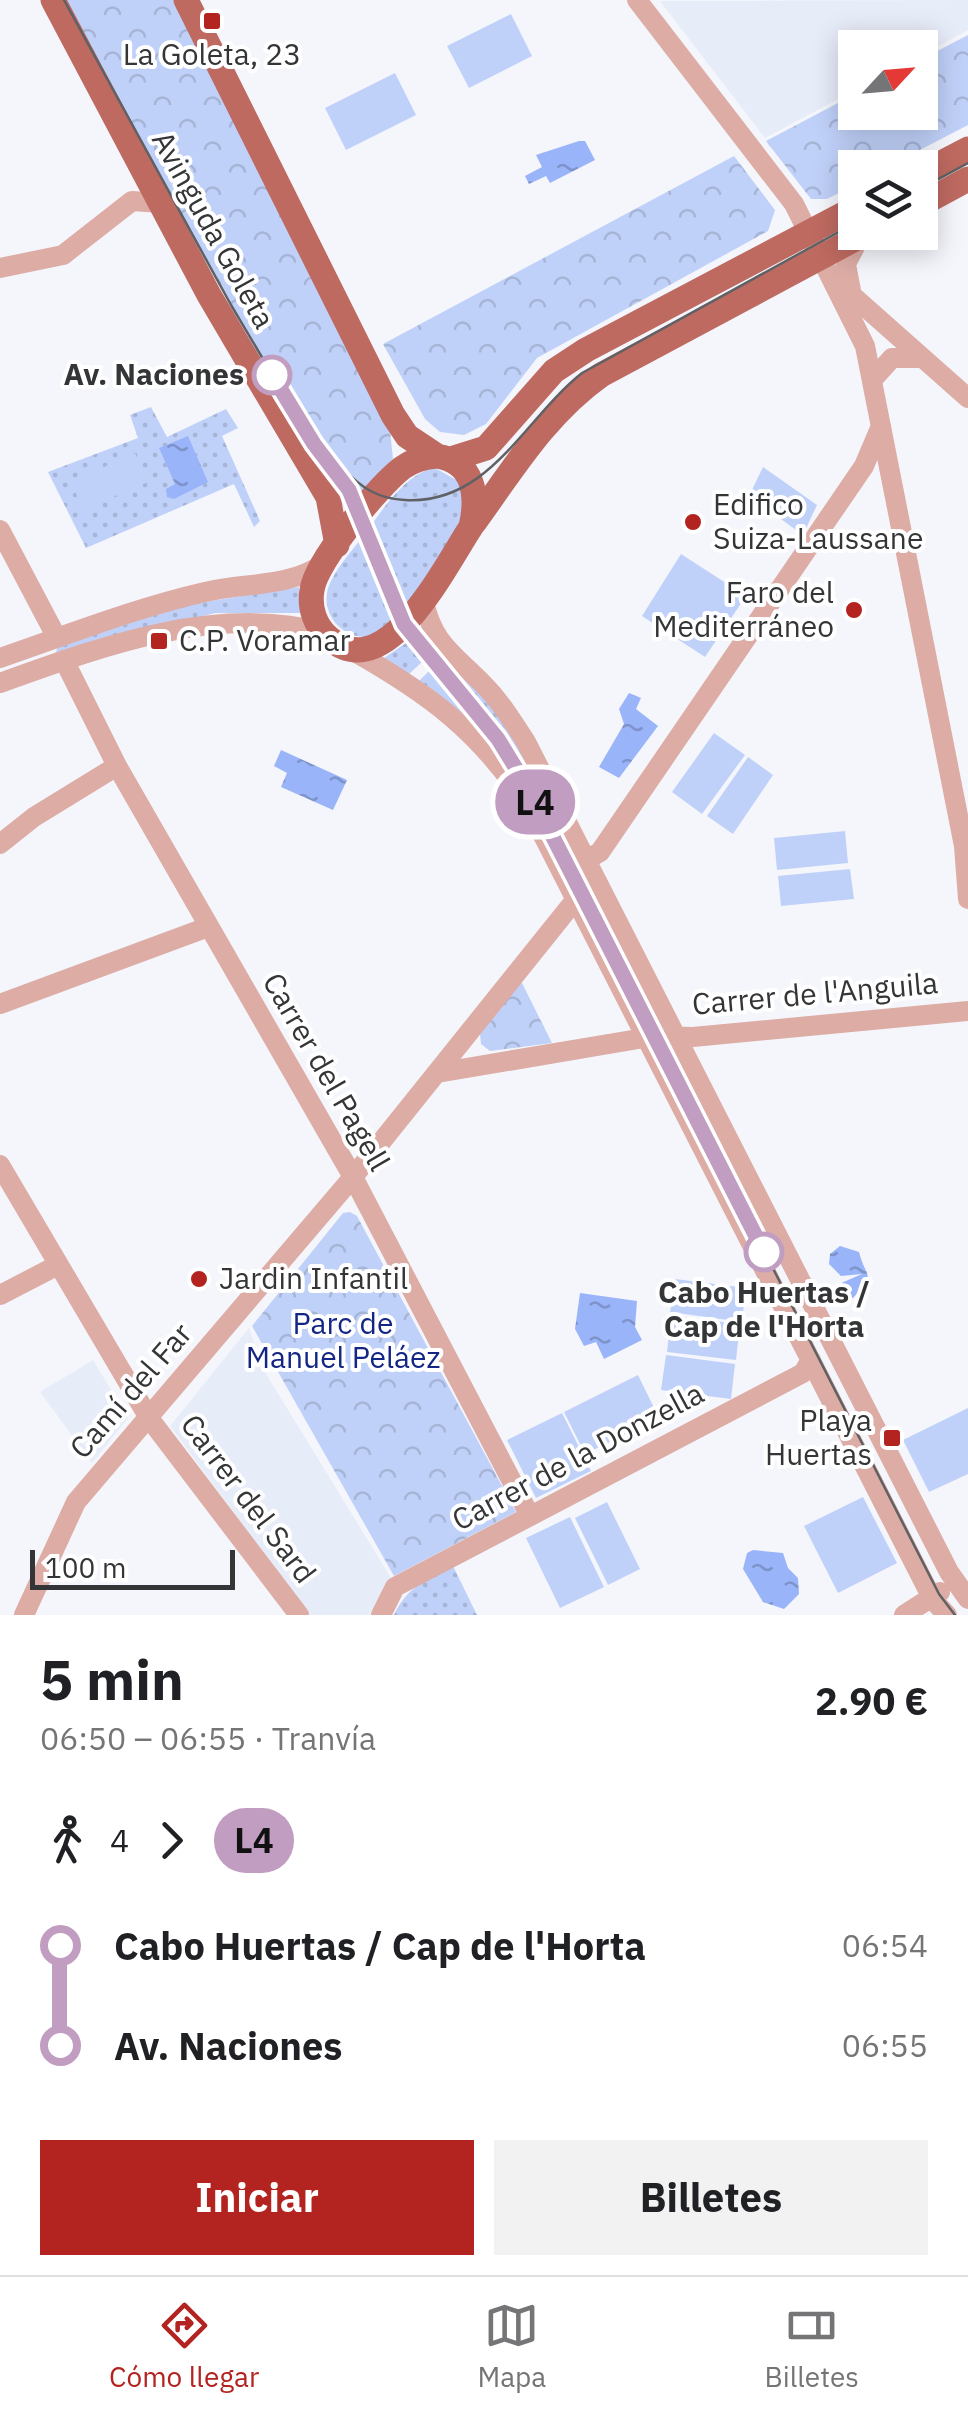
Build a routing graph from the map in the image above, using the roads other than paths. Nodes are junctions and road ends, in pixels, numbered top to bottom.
1 (53, 0) edge
2 (186, 0) edge
3 (636, 0) edge
4 (968, 149) edge
5 (139, 163) junction
6 (938, 165) edge
7 (968, 179) edge
8 (938, 195) edge
9 (132, 200) junction
10 (160, 203) junction
11 (838, 217) edge
12 (809, 233) junction
13 (844, 250) edge
14 (855, 250) edge
15 (826, 264) junction
16 (0, 268) edge
17 (852, 298) junction
18 (922, 358) junction
19 (873, 380) junction
20 (968, 398) edge
21 (882, 426) junction
22 (444, 458) junction
23 (471, 527) junction
24 (0, 530) edge
25 (330, 555) junction
26 (423, 598) junction
27 (322, 632) junction
28 (57, 638) junction
29 (353, 651) junction
30 (0, 658) edge
31 (64, 660) junction
32 (0, 684) edge
33 (117, 766) junction
34 (0, 844) edge
35 (966, 845) edge
36 (586, 860) junction
37 (576, 899) junction
38 (968, 899) edge
39 (208, 927) junction
40 (621, 933) junction
41 (0, 1004) edge
42 (968, 1011) edge
43 (469, 1031) junction
44 (672, 1036) junction
45 (648, 1039) junction
46 (490, 1065) junction
47 (437, 1073) junction
48 (0, 1165) edge
49 (353, 1176) junction
50 (58, 1265) junction
51 (0, 1296) edge
52 (812, 1360) junction
53 (149, 1418) junction
54 (530, 1516) junction
55 (949, 1572) junction
56 (968, 1599) edge
57 (940, 1607) edge
58 (24, 1615) edge
59 (299, 1615) edge
60 (381, 1615) edge
61 (904, 1615) edge

1 - 5 main road, Avinguda Goleta
2 - 22 main road
3 - 12 street
4 - 6 main road
5 - 9 street
5 - 10 main road, Avinguda Goleta
7 - 8 main road
9 - 10 street
9 - 16 street
10 - 25 main road, Avinguda Goleta
11 - 12 main road
12 - 15 street
12 - 22 main road
13 - 15 main road
14 - 17 street
15 - 17 street
15 - 19 street
15 - 23 main road
17 - 18 street
18 - 19 street
18 - 20 street
19 - 21 street
21 - 35 street
21 - 36 street
22 - 23 main road
22 - 25 main road
23 - 26 main road
24 - 28 street
25 - 27 main road
25 - 28 street
26 - 29 main road
26 - 36 street
27 - 29 main road
27 - 31 street
28 - 30 street
29 - 37 street
31 - 32 street
31 - 33 street, Carrer del Pagell
33 - 34 street
33 - 39 street, Carrer del Pagell
35 - 38 street
36 - 40 street
37 - 40 street
37 - 43 street, Camí del Far
37 - 45 street
39 - 41 street
39 - 49 street, Carrer del Pagell
40 - 44 street
42 - 44 street, Carrer de l'Anguila
43 - 46 street
43 - 47 street, Camí del Far
44 - 45 street, Carrer de l'Anguila
44 - 55 street
45 - 46 street, Carrer de l'Anguila
45 - 52 street
46 - 47 street, Carrer de l'Anguila
47 - 49 street, Camí del Far
48 - 50 street, Carrer del Sard
49 - 53 street, Camí del Far
49 - 54 street, Carrer del Pagell
50 - 51 street
50 - 53 street, Carrer del Sard
52 - 54 street, Carrer de la Donzella
52 - 57 street
53 - 58 street, Camí del Far
53 - 59 street, Carrer del Sard
54 - 60 street, Carrer de la Donzella
55 - 56 street
55 - 57 street
57 - 61 street

